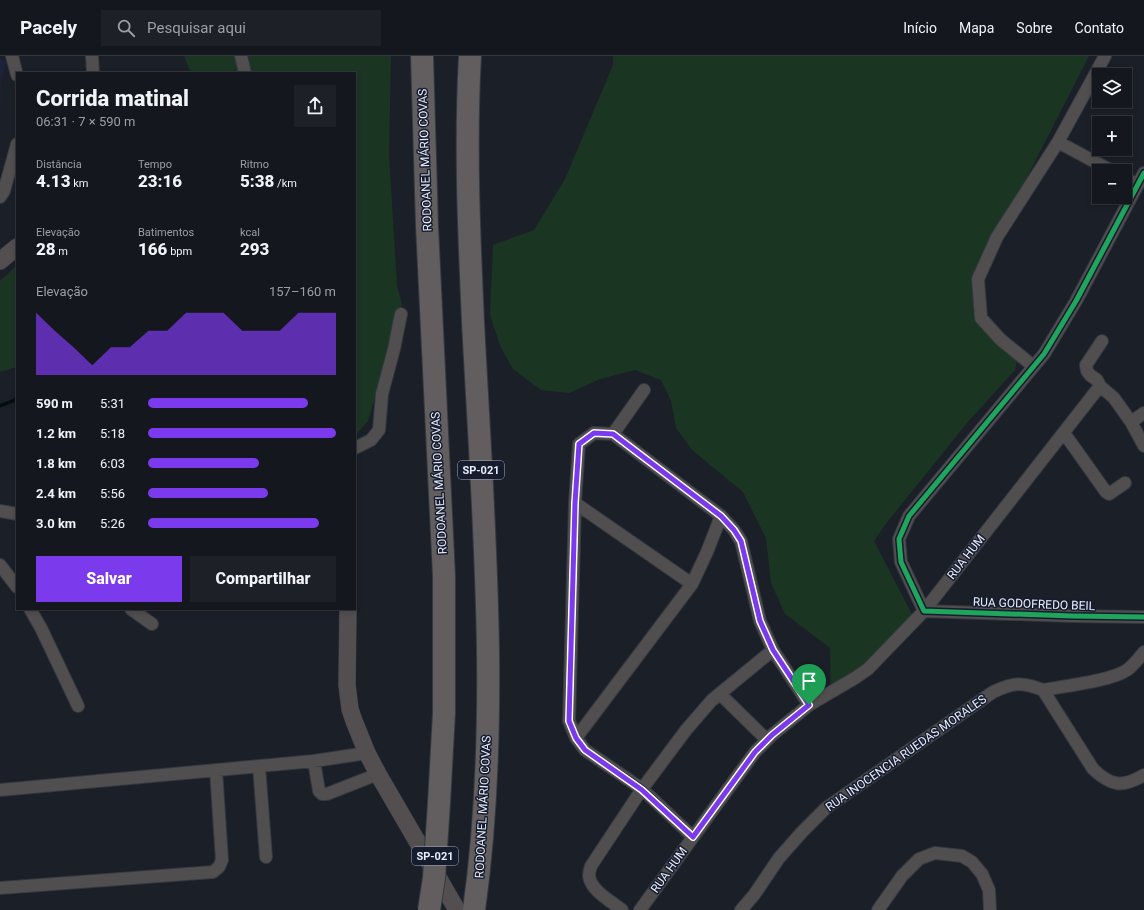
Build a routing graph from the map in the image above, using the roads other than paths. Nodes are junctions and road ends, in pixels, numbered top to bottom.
1 (12, 56) edge
2 (92, 56) edge
3 (422, 56) edge
4 (470, 56) edge
5 (1105, 56) edge
6 (16, 72) edge
7 (93, 72) edge
8 (1058, 142) junction
9 (16, 148) edge
10 (1099, 164) edge
11 (1144, 173) edge
12 (1132, 182) edge
13 (1138, 185) junction
14 (0, 197) edge
15 (16, 248) edge
16 (0, 261) edge
17 (401, 314) dead end
18 (1102, 342) dead end
19 (1033, 366) junction
20 (1100, 386) junction
21 (644, 390) dead end
22 (1144, 413) edge
23 (1131, 422) junction
24 (1064, 433) junction
25 (613, 434) junction
26 (1144, 446) edge
27 (356, 448) edge
28 (1125, 483) dead end
29 (575, 503) junction
30 (0, 510) edge
31 (16, 514) edge
32 (721, 516) junction
33 (0, 565) edge
34 (692, 584) junction
35 (16, 586) edge
36 (31, 610) edge
37 (132, 610) edge
38 (348, 610) edge
39 (924, 611) junction
40 (1144, 617) edge
41 (152, 624) dead end
42 (773, 650) junction
43 (1144, 652) edge
44 (1043, 690) junction
45 (720, 694) junction
46 (809, 705) junction
47 (78, 706) dead end
48 (576, 738) junction
49 (767, 740) junction
50 (367, 754) junction
51 (314, 761) junction
52 (259, 766) junction
53 (216, 770) junction
54 (378, 774) junction
55 (1144, 775) edge
56 (0, 790) edge
57 (642, 790) junction
58 (693, 837) junction
59 (266, 857) dead end
60 (0, 888) edge
61 (429, 910) edge
62 (457, 910) edge
63 (474, 910) edge
64 (622, 910) edge
65 (640, 910) edge
66 (741, 910) edge
67 (878, 910) edge
68 (990, 910) edge

1 - 6 street
2 - 7 street
3 - 61 highway, RODOANEL MÁRIO COVAS / SP-021, bridge
4 - 63 highway, RODOANEL MÁRIO COVAS / SP-021
5 - 8 street
8 - 10 street
8 - 19 street
9 - 14 street
11 - 13 street
12 - 13 street
13 - 19 street
15 - 16 street
17 - 27 street
18 - 20 street
19 - 39 street
20 - 23 street
20 - 24 street, RUA HUM
21 - 25 street
22 - 23 street
23 - 26 street
24 - 28 street
24 - 39 street, RUA HUM
25 - 29 street
25 - 32 street
29 - 34 street
29 - 48 street
30 - 31 street
32 - 34 street
32 - 42 street
33 - 35 street
34 - 48 street
36 - 47 street
37 - 41 street
38 - 50 street
39 - 40 street, RUA GODOFREDO BEIL
39 - 46 street, RUA HUM
42 - 45 street
42 - 46 street
43 - 44 street
44 - 55 street
44 - 66 street, RUA INOCENCIA RUEDAS MORALES
45 - 49 street
45 - 57 street
46 - 49 street, RUA HUM
48 - 57 street
49 - 58 street, RUA HUM
50 - 51 street
50 - 54 street
51 - 52 street
51 - 54 street
52 - 53 street
52 - 59 street
53 - 56 street
53 - 60 street
54 - 62 street
57 - 58 street
57 - 64 street
58 - 65 street, RUA HUM
67 - 68 street

